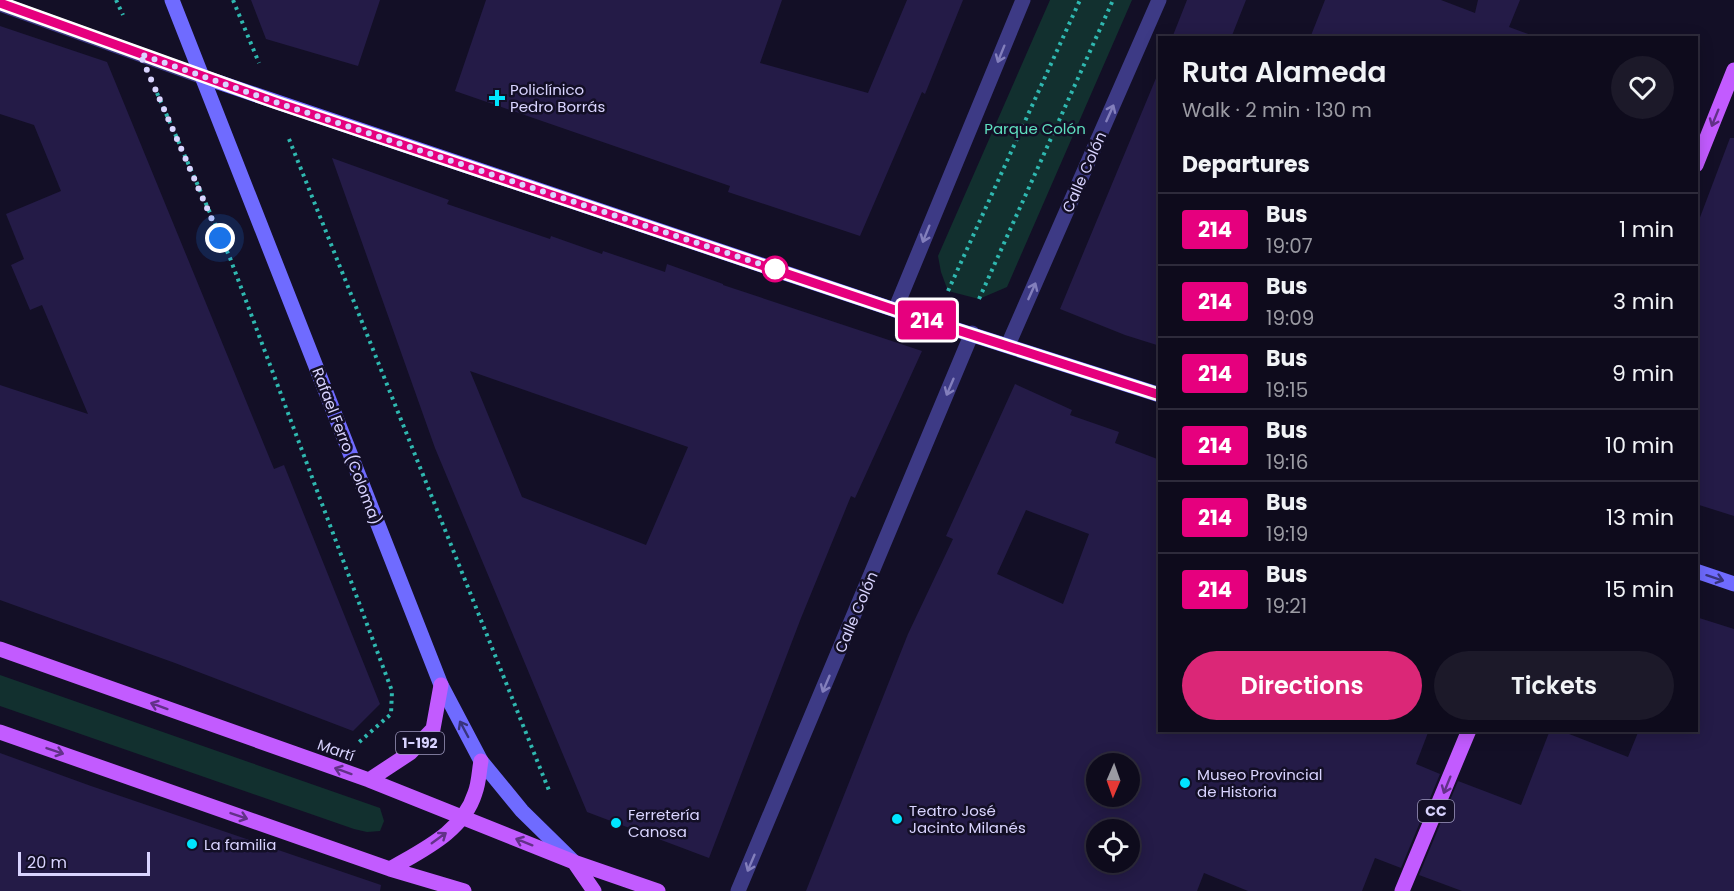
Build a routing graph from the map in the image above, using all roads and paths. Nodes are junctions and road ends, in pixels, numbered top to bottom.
1 (116, 0) edge
2 (172, 0) edge
3 (233, 0) edge
4 (1023, 0) edge
5 (1080, 0) edge
6 (1113, 0) edge
7 (1159, 0) edge
8 (0, 3) edge
9 (140, 54) junction
10 (1734, 70) edge
11 (203, 77) junction
12 (275, 102) junction
13 (1698, 160) edge
14 (948, 291) dead end
15 (979, 299) dead end
16 (895, 310) junction
17 (972, 333) junction
18 (1008, 345) junction
19 (1158, 394) edge
20 (1698, 573) edge
21 (1734, 584) edge
22 (0, 649) edge
23 (441, 685) junction
24 (0, 732) edge
25 (1468, 732) edge
26 (357, 744) dead end
27 (481, 761) junction
28 (369, 780) junction
29 (551, 796) dead end
30 (464, 818) junction
31 (574, 862) junction
32 (390, 869) junction
33 (464, 891) edge
34 (594, 891) edge
35 (658, 891) edge
36 (738, 891) edge
37 (1402, 891) edge

1 - 9 path
2 - 11 main road, Rafael Ferro (Coloma) / 1-192
3 - 12 path
4 -> 16 street
5 - 14 path
6 - 15 path
18 -> 7 street, Calle Colón
8 - 9 street
9 - 11 street
9 - 26 path
10 -> 13 main road
11 - 12 main road
11 - 23 main road, Rafael Ferro (Coloma) / 1-192
12 - 16 main road
12 - 29 path
16 - 17 main road
17 - 18 main road
17 -> 36 street, Calle Colón
18 - 19 main road
20 -> 21 main road
28 -> 22 main road, Martí
27 -> 23 main road, Rafael Ferro (Coloma) / 1-192
23 - 28 main road, 1-192
24 -> 32 main road
25 -> 37 main road, CC
27 - 30 main road
27 - 31 main road, Rafael Ferro (Coloma) / 1-192
28 - 30 main road, Martí
31 -> 30 main road, Martí
32 -> 30 main road
31 - 34 main road, 1-192
31 - 35 main road, Martí
32 - 33 main road

